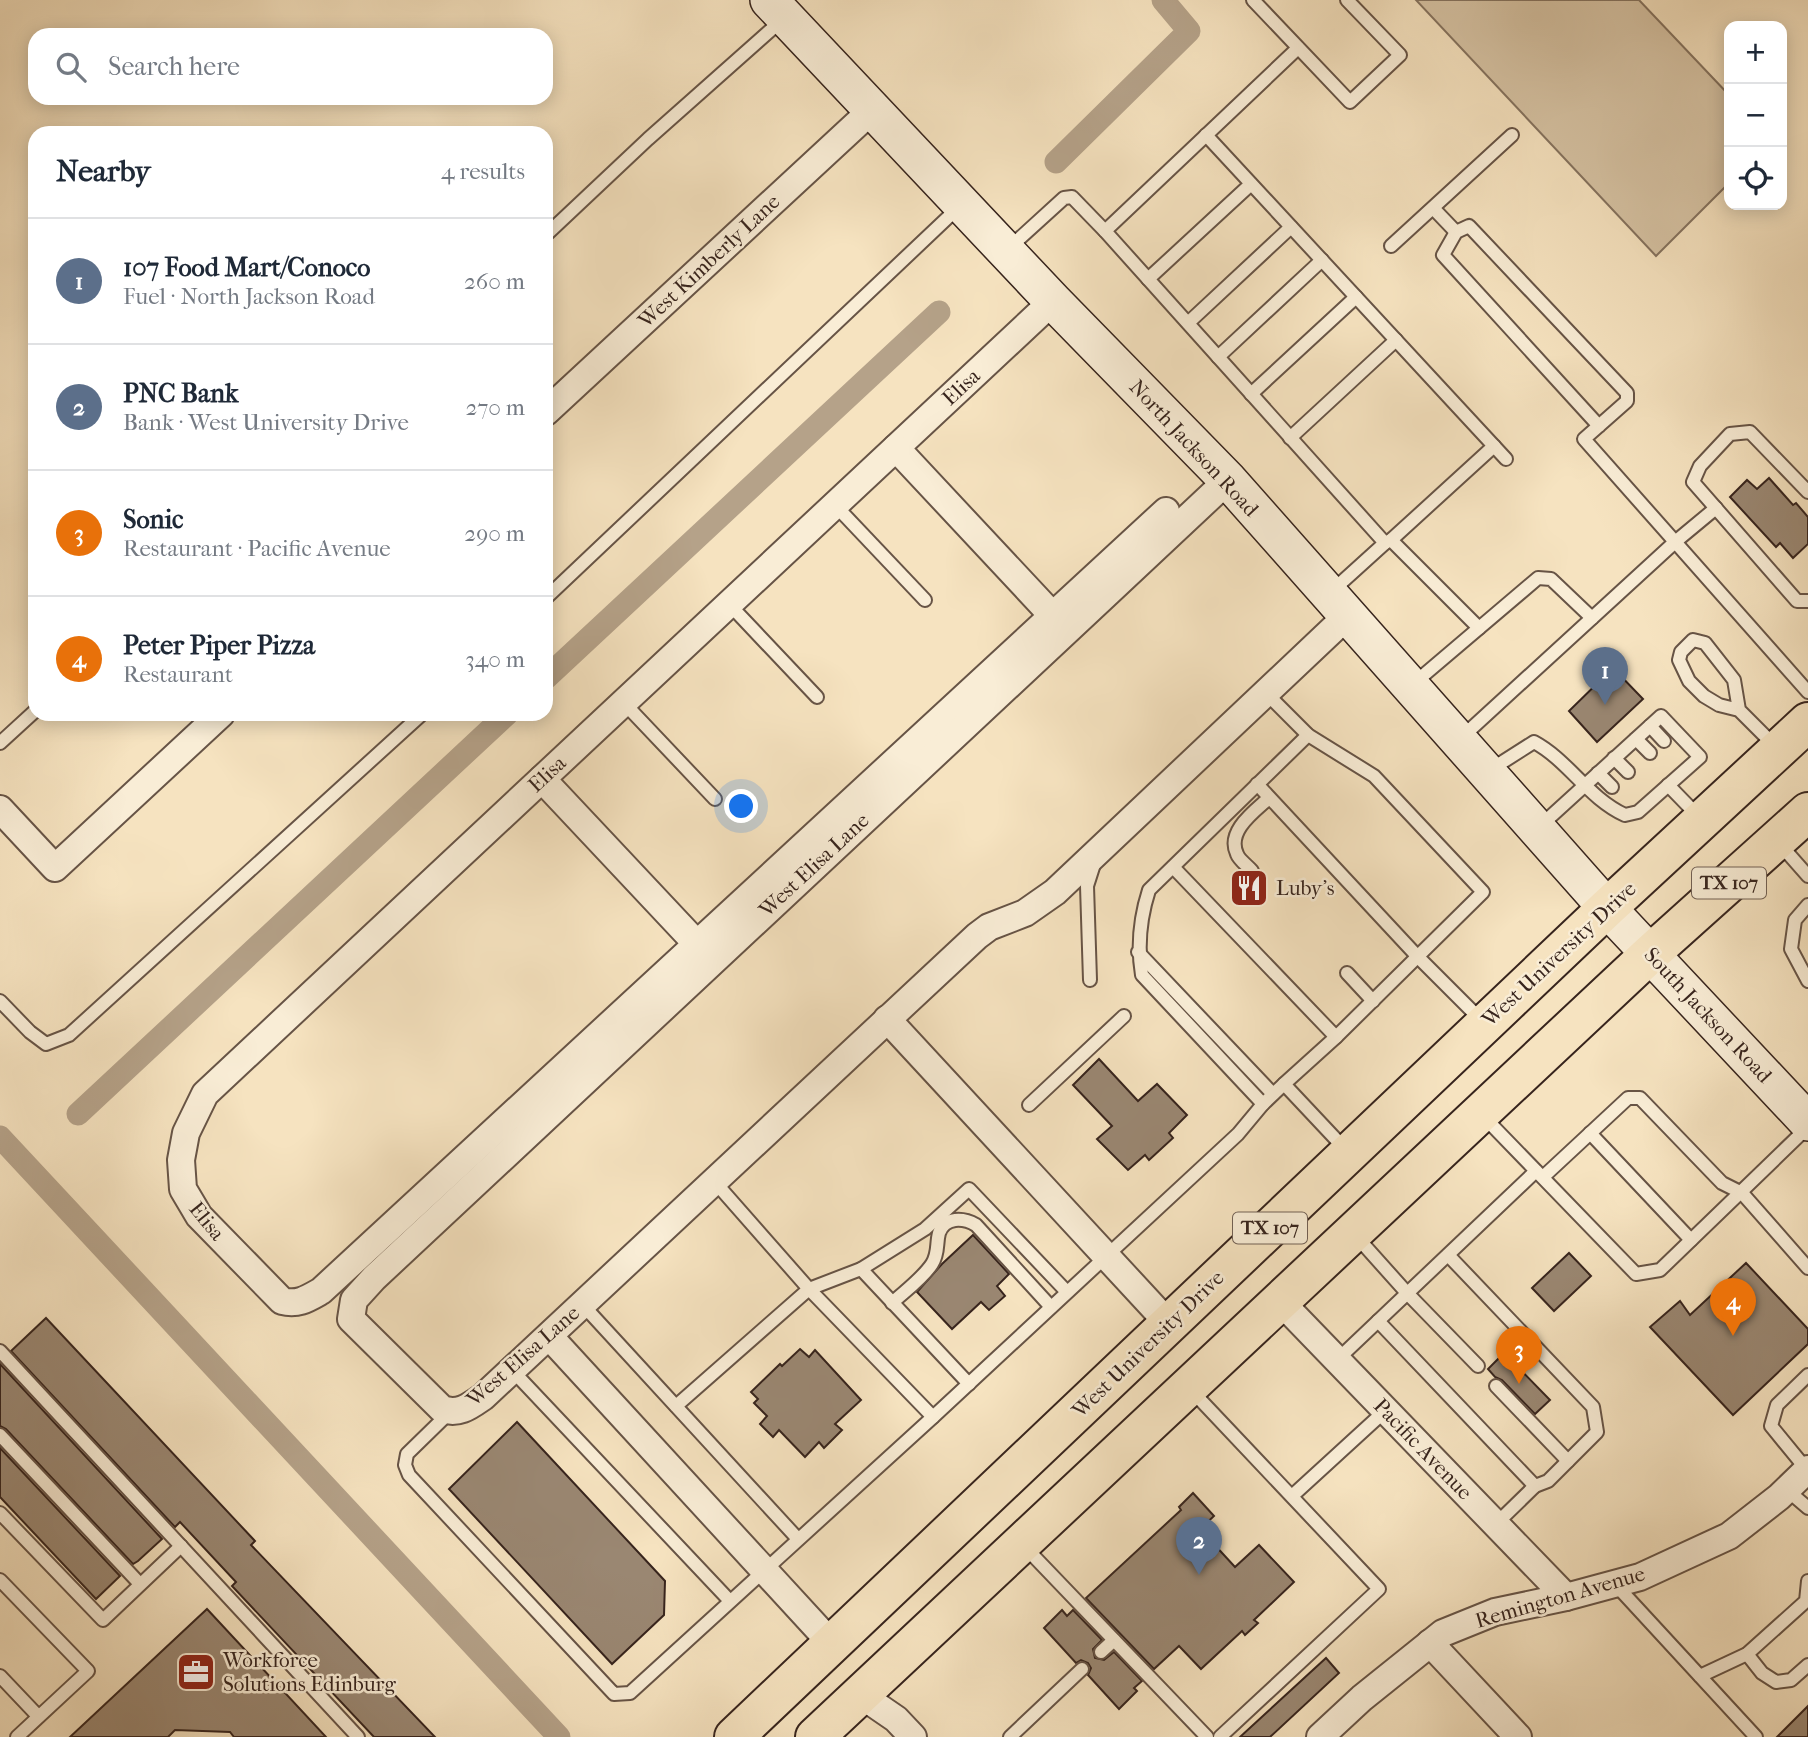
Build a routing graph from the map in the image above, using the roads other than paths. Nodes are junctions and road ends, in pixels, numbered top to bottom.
1 (1254, 0) edge
2 (1347, 0) edge
3 (777, 9) edge
4 (1298, 48) junction
5 (872, 110) junction
6 (1206, 135) junction
7 (1512, 135) dead end
8 (1251, 184) junction
9 (961, 205) junction
10 (1433, 208) junction
11 (1291, 227) junction
12 (553, 228) edge
13 (1105, 231) junction
14 (1456, 232) junction
15 (1391, 246) dead end
16 (1006, 251) junction
17 (1322, 260) junction
18 (1148, 279) junction
19 (1356, 297) junction
20 (1053, 301) junction
21 (1188, 323) junction
22 (1396, 340) junction
23 (1218, 358) junction
24 (1251, 394) junction
25 (553, 406) edge
26 (1599, 426) junction
27 (1290, 438) junction
28 (1494, 446) junction
29 (896, 448) junction
30 (1506, 459) dead end
31 (1228, 480) junction
32 (1808, 492) edge
33 (835, 505) junction
34 (1716, 508) junction
35 (1166, 511) dead end
36 (1388, 542) junction
37 (1675, 542) junction
38 (553, 591) edge
39 (925, 600) dead end
40 (1808, 601) edge
41 (729, 604) junction
42 (1338, 605) junction
43 (1053, 616) junction
44 (1592, 618) junction
45 (1479, 628) junction
46 (1410, 687) junction
47 (1808, 692) edge
48 (1266, 693) junction
49 (817, 697) dead end
50 (624, 703) junction
51 (1739, 709) junction
52 (28, 717) edge
53 (212, 721) edge
54 (414, 721) edge
55 (1808, 722) edge
56 (1650, 726) junction
57 (1308, 735) junction
58 (1636, 739) junction
59 (1458, 740) junction
60 (1664, 741) dead end
61 (0, 743) edge
62 (1778, 750) junction
63 (1650, 752) dead end
64 (1614, 758) junction
65 (1487, 772) junction
66 (1628, 772) dead end
67 (1598, 773) junction
68 (1670, 778) junction
69 (542, 779) junction
70 (1257, 784) junction
71 (1583, 785) junction
72 (1612, 787) dead end
73 (1269, 798) junction
74 (715, 799) dead end
75 (0, 809) edge
76 (1808, 812) edge
77 (1702, 820) junction
78 (1537, 829) junction
79 (1777, 840) junction
80 (1098, 851) junction
81 (1173, 867) junction
82 (1252, 871) dead end
83 (1808, 876) edge
84 (1808, 905) edge
85 (1607, 908) junction
86 (697, 944) junction
87 (1138, 952) junction
88 (1650, 954) junction
89 (1419, 957) junction
90 (1347, 973) dead end
91 (1090, 980) dead end
92 (1808, 981) edge
93 (0, 1001) edge
94 (1373, 1001) junction
95 (1125, 1016) dead end
96 (887, 1019) junction
97 (1485, 1024) junction
98 (1336, 1037) junction
99 (1284, 1084) junction
100 (1273, 1094) junction
101 (1263, 1104) junction
102 (1029, 1105) dead end
103 (1480, 1114) junction
104 (1808, 1124) edge
105 (1590, 1133) junction
106 (1349, 1153) junction
107 (1539, 1174) junction
108 (714, 1181) junction
109 (1742, 1193) junction
110 (1353, 1233) junction
111 (1691, 1240) junction
112 (1448, 1255) junction
113 (1106, 1256) junction
114 (1808, 1268) edge
115 (861, 1269) junction
116 (809, 1289) junction
117 (1067, 1292) junction
118 (1407, 1293) junction
119 (1280, 1301) junction
120 (892, 1303) junction
121 (582, 1304) junction
122 (1051, 1307) junction
123 (1378, 1321) junction
124 (1169, 1324) junction
125 (549, 1336) junction
126 (0, 1351) edge
127 (1337, 1360) junction
128 (1478, 1366) dead end
129 (512, 1370) junction
130 (1808, 1375) edge
131 (969, 1384) junction
132 (1496, 1386) dead end
133 (1188, 1387) junction
134 (676, 1406) junction
135 (1386, 1410) junction
136 (450, 1412) junction
137 (933, 1417) junction
138 (0, 1435) edge
139 (1052, 1435) junction
140 (1568, 1461) junction
141 (1807, 1470) edge
142 (1535, 1486) junction
143 (1787, 1490) junction
144 (1292, 1496) junction
145 (1808, 1508) edge
146 (0, 1513) edge
147 (1496, 1524) junction
148 (799, 1539) junction
149 (1021, 1544) junction
150 (181, 1546) junction
151 (765, 1571) junction
152 (0, 1580) edge
153 (1808, 1581) edge
154 (140, 1584) junction
155 (1615, 1584) junction
156 (1566, 1597) junction
157 (1807, 1600) edge
158 (730, 1601) junction
159 (1114, 1640) junction
160 (1430, 1643) junction
161 (832, 1644) junction
162 (1101, 1652) dead end
163 (1747, 1654) junction
164 (1808, 1665) edge
165 (1082, 1669) dead end
166 (0, 1676) edge
167 (1700, 1676) junction
168 (861, 1695) junction
169 (38, 1716) junction
170 (17, 1737) edge
171 (358, 1737) edge
172 (734, 1737) edge
173 (815, 1737) edge
174 (913, 1737) edge
175 (1010, 1737) edge
176 (1207, 1737) edge
177 (1220, 1737) edge
178 (1320, 1737) edge
179 (1518, 1737) edge
180 (1756, 1737) edge

1 - 4 lane
2 - 4 lane
3 - 5 main road, North Jackson Road
3 - 12 lane
4 - 6 lane
5 - 9 main road, North Jackson Road
5 - 25 street, West Kimberly Lane
6 - 8 lane
6 - 13 lane
7 - 10 lane
8 - 11 lane
8 - 18 lane
9 - 16 main road, North Jackson Road
9 - 38 lane
10 - 14 lane
10 - 15 lane
11 - 17 lane
11 - 21 lane
13 - 16 lane
13 - 18 lane
14 - 26 lane
14 - 26 lane
16 - 20 main road, North Jackson Road
17 - 19 lane
17 - 23 lane
18 - 21 lane
19 - 22 lane
19 - 24 lane
20 - 29 street, Elisa
20 - 31 main road, North Jackson Road
21 - 23 lane
22 - 27 lane
22 - 28 lane
23 - 24 lane
24 - 27 lane
26 - 37 lane
27 - 36 lane
28 - 30 lane
28 - 36 lane
29 - 33 street, Elisa
29 - 43 street
31 - 42 main road, North Jackson Road
31 - 136 street, West Elisa Lane
32 - 34 lane
33 - 39 lane
33 - 41 street, Elisa
34 - 37 lane
34 - 40 lane
35 - 43 street, Elisa
36 - 42 lane
36 - 45 lane
37 - 44 lane
37 - 47 lane
41 - 49 lane
41 - 50 street, Elisa
42 - 46 main road, North Jackson Road
42 - 48 street, West Elisa Lane
43 - 86 street, Elisa
44 - 45 lane
44 - 59 lane
45 - 46 lane
46 - 59 main road, North Jackson Road
48 - 57 lane
48 - 80 street, West Elisa Lane
50 - 69 street, Elisa
50 - 74 lane
51 - 51 lane
51 - 62 lane
52 - 61 lane
53 - 75 street
54 - 93 lane
55 - 62 main road, West University Drive / TX 107
56 - 58 lane
56 - 60 lane
56 - 68 lane
57 - 70 lane
57 - 89 lane
58 - 63 lane
58 - 64 lane
59 - 65 main road, North Jackson Road
62 - 77 main road, West University Drive / TX 107
64 - 66 lane
64 - 67 lane
65 - 71 lane
65 - 78 main road, North Jackson Road
67 - 71 lane
67 - 72 lane
68 - 71 lane
68 - 77 lane
69 - 86 street
69 - 86 street, Elisa
70 - 73 lane
70 - 81 lane
71 - 78 lane
73 - 82 lane
73 - 89 lane
76 - 79 main road, TX 107
77 - 85 main road, West University Drive / TX 107
78 - 85 main road, North Jackson Road
79 - 83 lane
79 - 88 main road, TX 107
80 - 91 lane
80 - 96 street, West Elisa Lane
81 - 87 lane
81 - 98 lane
84 - 92 lane
85 - 88 main road, South Jackson Road
85 - 97 main road, West University Drive / TX 107
87 - 100 lane
87 - 101 lane
88 - 103 main road, TX 107
88 - 104 main road, South Jackson Road
89 - 94 lane
89 - 97 lane
90 - 94 lane
94 - 98 lane
95 - 102 lane
96 - 108 street, West Elisa Lane
96 - 113 street
97 - 106 main road, West University Drive / TX 107
98 - 99 lane
99 - 100 lane
99 - 106 lane
100 - 101 lane
101 - 113 lane
103 - 107 lane
103 - 110 main road, TX 107
104 - 109 lane
105 - 107 lane
105 - 109 lane
105 - 111 lane
106 - 124 main road, West University Drive / TX 107
107 - 111 lane
107 - 112 lane
108 - 116 lane
108 - 121 street, West Elisa Lane
109 - 111 lane
109 - 114 lane
110 - 118 lane
110 - 119 main road, TX 107
112 - 118 lane
112 - 140 lane
113 - 117 lane
113 - 124 street
115 - 116 lane
115 - 117 lane
115 - 120 lane
116 - 134 lane
116 - 137 lane
117 - 122 lane
118 - 123 lane
118 - 128 lane
119 - 127 street, Pacific Avenue
119 - 133 main road, TX 107
120 - 122 lane
120 - 131 lane
121 - 125 street, West Elisa Lane
121 - 134 lane
122 - 131 lane
123 - 127 lane
123 - 142 lane
124 - 139 main road, West University Drive / TX 107
125 - 129 street, West Elisa Lane
125 - 151 street
126 - 150 lane
127 - 135 street, Pacific Avenue
129 - 136 street, West Elisa Lane
129 - 158 lane
130 - 141 lane
131 - 137 lane
132 - 140 lane
133 - 144 lane
133 - 149 main road, TX 107
134 - 148 lane
135 - 144 lane
135 - 147 street, Pacific Avenue
136 - 158 lane
137 - 148 lane
138 - 154 lane
139 - 161 main road, West University Drive / TX 107
139 - 168 main road
140 - 142 lane
141 - 143 street, Remington Avenue
142 - 147 lane
143 - 145 lane
143 - 155 street, Remington Avenue
144 - 177 lane
146 - 154 lane
147 - 156 street, Pacific Avenue
148 - 151 lane
149 - 159 lane
149 - 168 main road, TX 107
150 - 154 lane
150 - 171 lane
151 - 158 lane
151 - 161 street
152 - 169 lane
153 - 157 lane
155 - 156 street, Remington Avenue
155 - 167 lane
156 - 160 street, Remington Avenue
157 - 163 lane
159 - 162 lane
159 - 176 lane
160 - 178 street, Remington Avenue
160 - 179 street
161 - 172 main road, West University Drive / TX 107
163 - 164 lane
163 - 167 lane
165 - 175 lane
166 - 169 lane
167 - 180 lane
168 - 173 main road, TX 107
168 - 174 street
169 - 170 lane

